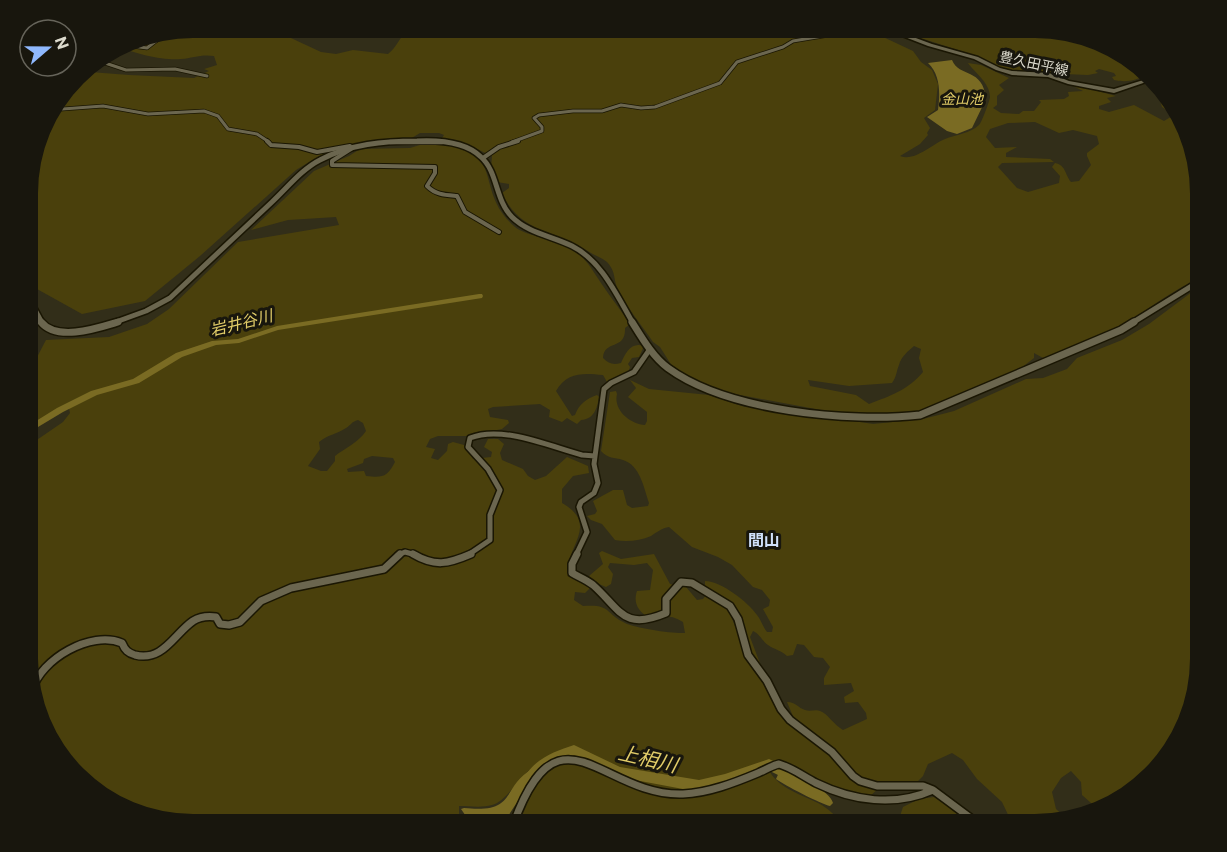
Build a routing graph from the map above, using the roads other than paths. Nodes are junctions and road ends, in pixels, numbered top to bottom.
1 (807, 38) edge
2 (910, 38) edge
3 (107, 64) edge
4 (207, 76) dead end
5 (1144, 83) edge
6 (62, 109) edge
7 (354, 147) junction
8 (483, 158) junction
9 (499, 231) dead end
10 (1189, 288) edge
11 (38, 312) edge
12 (650, 349) junction
13 (596, 456) junction
14 (39, 676) edge
15 (933, 790) junction
16 (518, 814) edge
17 (965, 814) edge

1 - 8 street
2 - 5 main road, 豊久田平線
3 - 4 street
6 - 7 street
7 - 8 street
7 - 9 street
7 - 11 street
8 - 12 street
10 - 12 street
12 - 13 street
13 - 14 street
13 - 15 street
15 - 16 street
15 - 17 street

